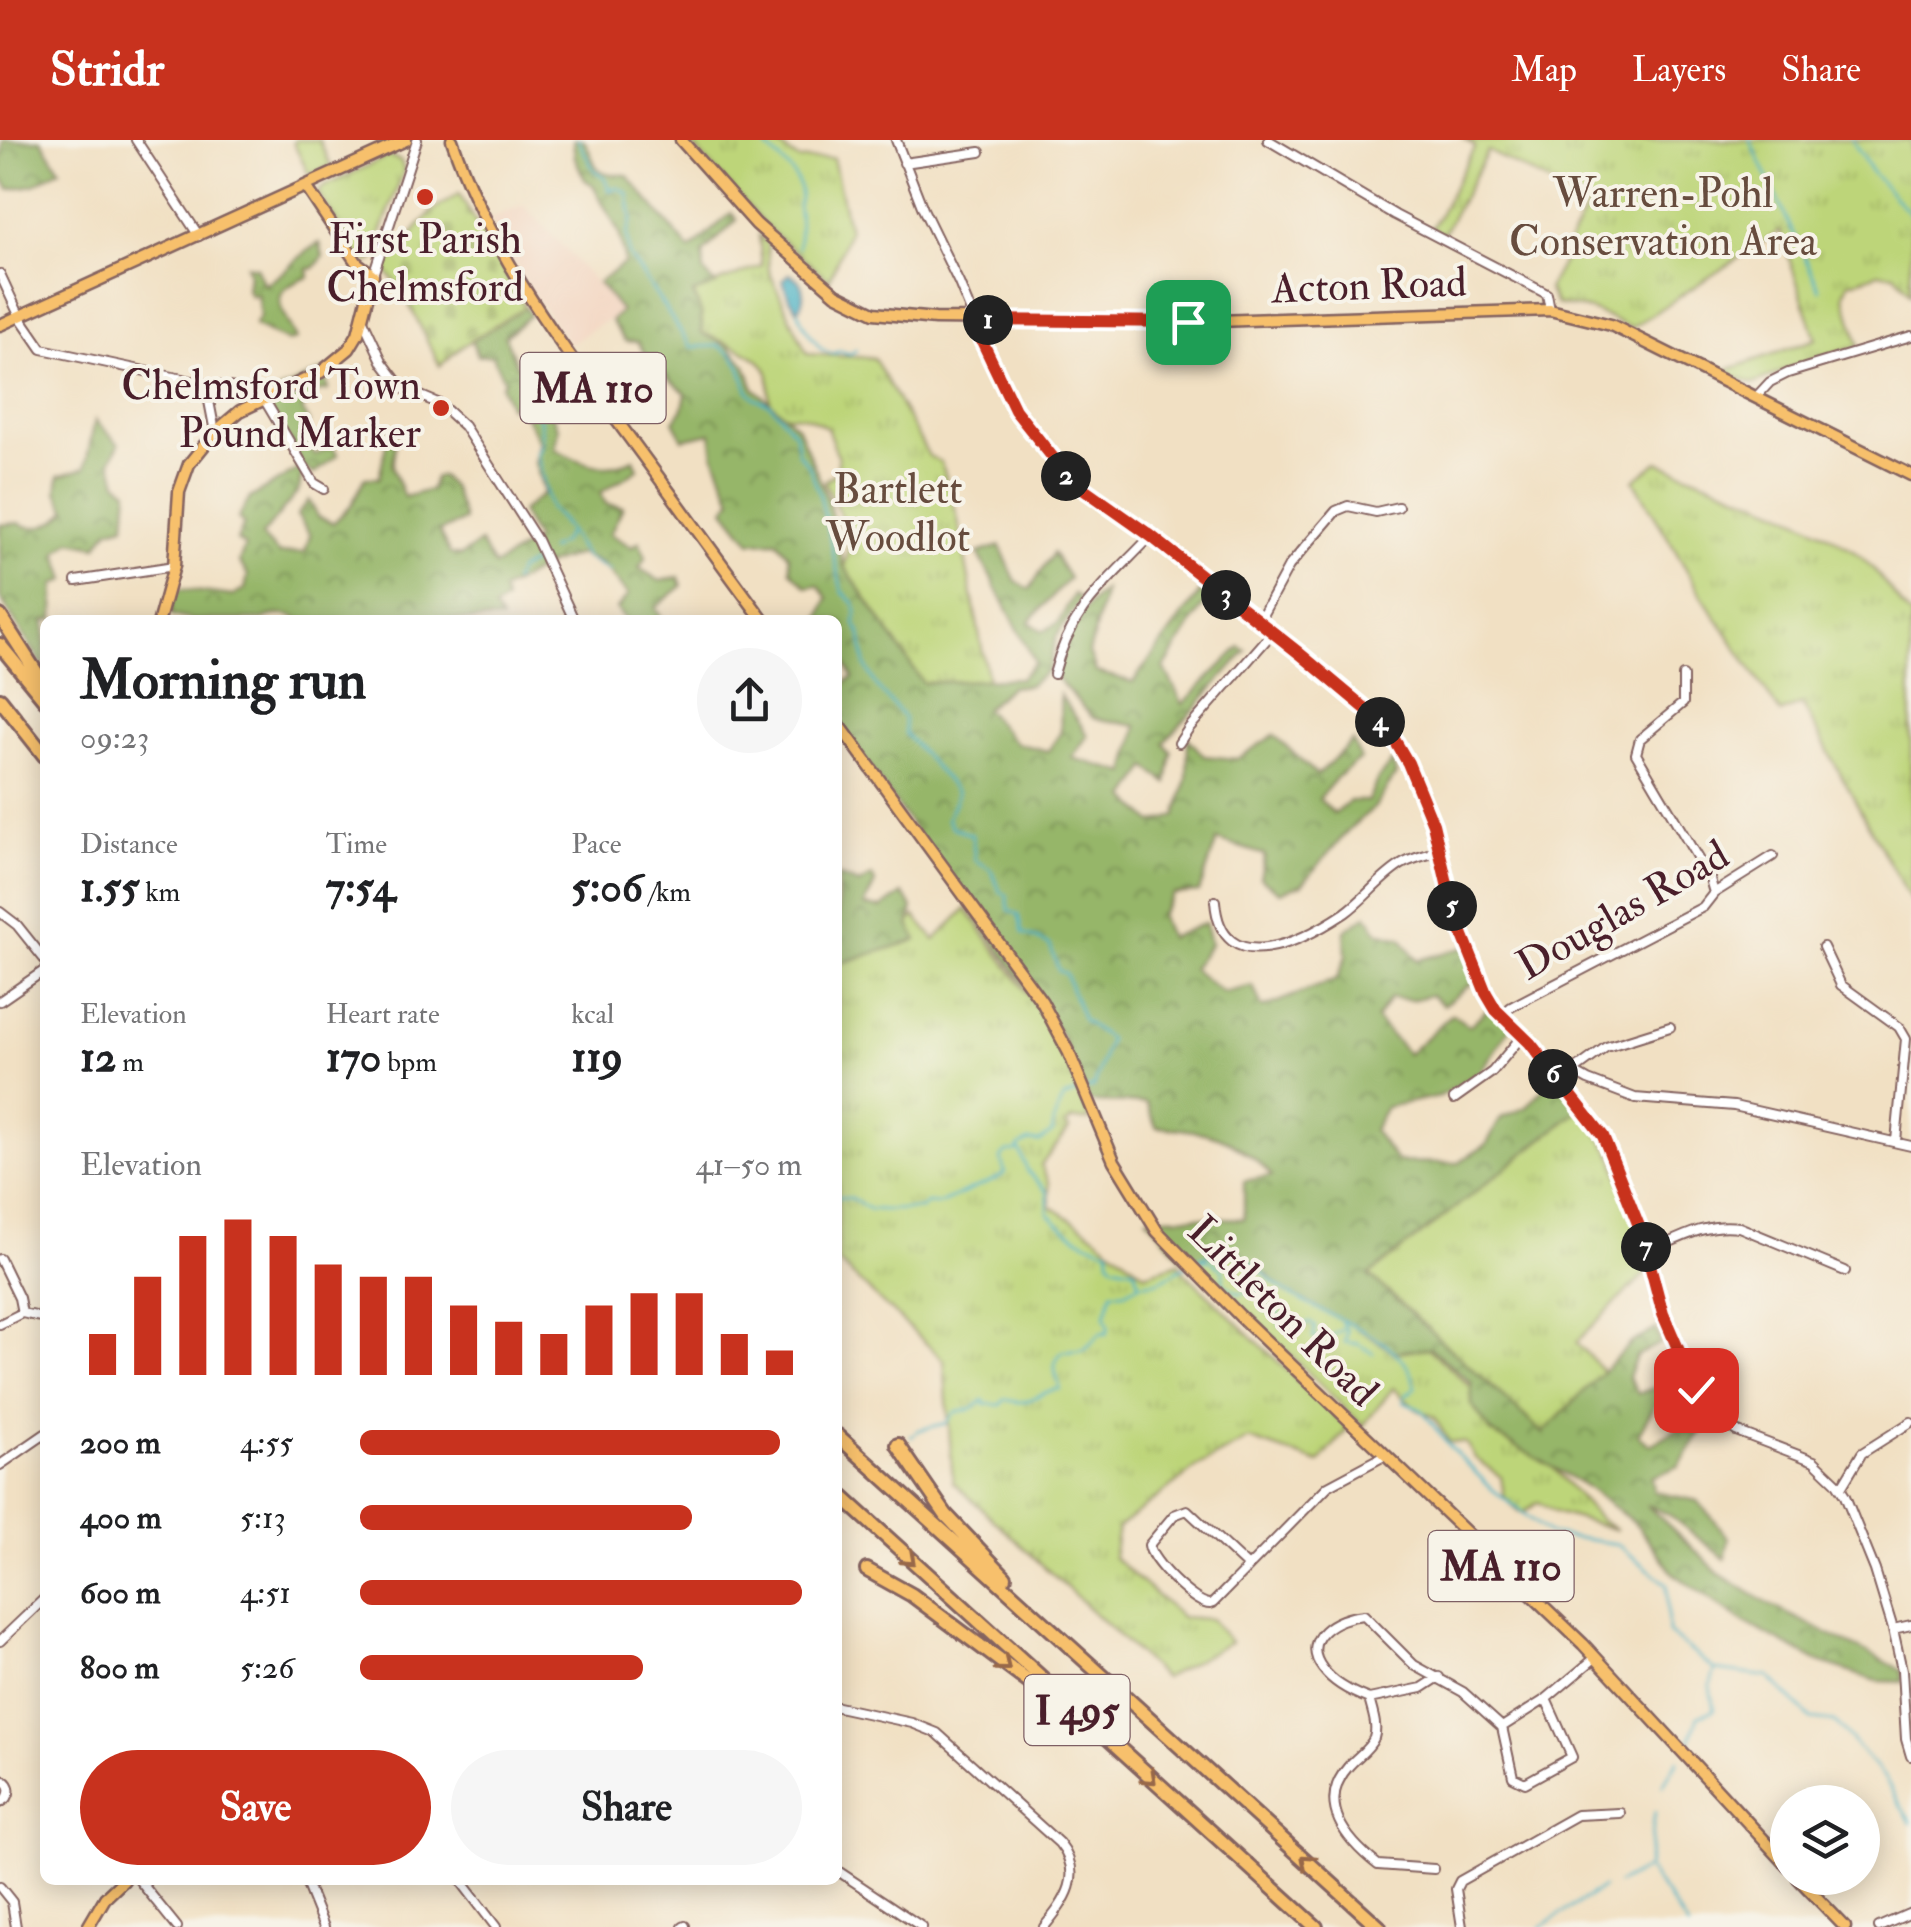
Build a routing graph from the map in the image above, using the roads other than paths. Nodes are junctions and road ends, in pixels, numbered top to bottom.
1 (136, 140) edge
2 (406, 140) edge
3 (416, 140) edge
4 (452, 140) edge
5 (681, 140) edge
6 (896, 140) edge
7 (1268, 140) edge
8 (980, 152) dead end
9 (904, 163) junction
10 (306, 188) junction
11 (199, 236) junction
12 (0, 274) edge
13 (374, 275) junction
14 (1550, 310) junction
15 (20, 317) junction
16 (362, 318) junction
17 (972, 320) junction
18 (0, 325) edge
19 (1911, 336) edge
20 (374, 347) junction
21 (348, 349) junction
22 (200, 383) junction
23 (268, 395) junction
24 (1757, 396) junction
25 (215, 432) junction
26 (1911, 475) edge
27 (324, 490) dead end
28 (1398, 507) dead end
29 (1151, 536) junction
30 (174, 566) junction
31 (76, 581) dead end
32 (159, 615) edge
33 (572, 615) edge
34 (759, 615) edge
35 (0, 616) edge
36 (1259, 622) junction
37 (1273, 632) junction
38 (0, 646) edge
39 (1054, 674) dead end
40 (1683, 676) dead end
41 (40, 678) edge
42 (40, 694) edge
43 (0, 699) edge
44 (0, 710) edge
45 (842, 728) edge
46 (1179, 743) dead end
47 (40, 751) edge
48 (40, 753) edge
49 (1441, 851) junction
50 (1773, 856) dead end
51 (1714, 893) junction
52 (1215, 901) dead end
53 (0, 912) edge
54 (1822, 947) dead end
55 (40, 953) edge
56 (40, 973) edge
57 (0, 1001) edge
58 (1502, 1015) junction
59 (1670, 1027) dead end
60 (1523, 1034) junction
61 (1537, 1051) junction
62 (1572, 1072) junction
63 (1454, 1099) dead end
64 (1896, 1141) junction
65 (1911, 1146) edge
66 (1648, 1252) junction
67 (0, 1259) edge
68 (1845, 1270) dead end
69 (22, 1312) junction
70 (40, 1317) edge
71 (0, 1324) edge
72 (1911, 1422) edge
73 (40, 1438) edge
74 (842, 1440) edge
75 (898, 1445) dead end
76 (1386, 1456) junction
77 (0, 1466) edge
78 (1841, 1488) junction
79 (842, 1498) edge
80 (1248, 1567) junction
81 (867, 1570) dead end
82 (40, 1603) edge
83 (1911, 1625) edge
84 (1894, 1629) junction
85 (0, 1641) edge
86 (1596, 1658) junction
87 (1102, 1675) junction
88 (1439, 1677) junction
89 (1369, 1699) junction
90 (1546, 1699) junction
91 (842, 1708) edge
92 (1502, 1727) junction
93 (1102, 1733) junction
94 (1911, 1756) edge
95 (0, 1779) edge
96 (0, 1803) edge
97 (1620, 1813) dead end
98 (1770, 1846) edge
99 (1434, 1868) dead end
100 (842, 1874) edge
101 (119, 1885) edge
102 (142, 1885) edge
103 (306, 1885) edge
104 (464, 1885) edge
105 (0, 1887) edge
106 (1814, 1895) edge
107 (1911, 1912) edge
108 (16, 1927) edge
109 (88, 1927) edge
110 (177, 1927) edge
111 (324, 1927) edge
112 (496, 1927) edge
113 (922, 1927) edge
114 (1044, 1927) edge
115 (1316, 1927) edge
116 (1379, 1927) edge
117 (1462, 1927) edge
118 (1845, 1927) edge
119 (1880, 1927) edge

1 - 11 street
2 - 10 main road
3 - 13 street
4 - 34 main road, MA 110
5 - 17 main road, Acton Road
6 - 9 street
7 - 14 street
8 - 9 street
9 - 17 street
10 - 11 main road
10 - 13 main road
11 - 15 main road
12 - 15 street
13 - 16 main road
14 - 17 main road, Acton Road
14 - 24 main road, Acton Road
15 - 18 main road
15 - 22 street
16 - 20 street
16 - 21 main road
17 - 29 street
19 - 24 street
20 - 21 street
20 - 33 street
21 - 23 main road
22 - 23 street
22 - 25 street
23 - 25 main road
23 - 27 street
24 - 26 main road, Acton Road
25 - 30 main road
28 - 36 street
29 - 36 street
29 - 39 street
30 - 31 street
30 - 32 main road
35 - 41 highway
36 - 37 street
37 - 46 street
37 - 49 street
38 - 42 highway
40 - 51 street
43 - 47 highway
44 - 48 highway
45 - 76 main road, Littleton Road / MA 110
49 - 52 street
49 - 58 street
50 - 51 street, Douglas Road
51 - 58 street, Douglas Road
53 - 55 street
54 - 64 street
56 - 57 street
58 - 60 street
59 - 62 street
60 - 61 street
60 - 63 street
61 - 62 street
61 - 66 street
62 - 64 street
64 - 65 street
66 - 68 street
66 - 78 street
67 - 69 street
69 - 70 street
69 - 71 street
72 - 78 street
73 - 77 street
74 - 87 highway, I 495
75 - 87 highway
76 - 80 street
76 - 86 main road, Littleton Road / MA 110
78 - 84 street
79 -> 93 highway, I 495
80 - 80 street
81 -> 93 highway
82 - 85 street
83 - 84 street
84 - 94 street
86 - 90 street
86 - 98 main road, Littleton Road / MA 110
116 -> 87 highway, I 495
88 - 89 street
88 - 89 street
88 - 92 street
89 - 99 street
90 - 92 street
90 - 92 street
91 - 114 street
93 -> 115 highway, I 495
95 - 96 street
97 - 117 street
100 - 113 street
101 - 109 main road
102 - 110 street
103 - 111 street
104 - 112 street
105 - 108 street
106 - 118 main road
107 - 119 street

